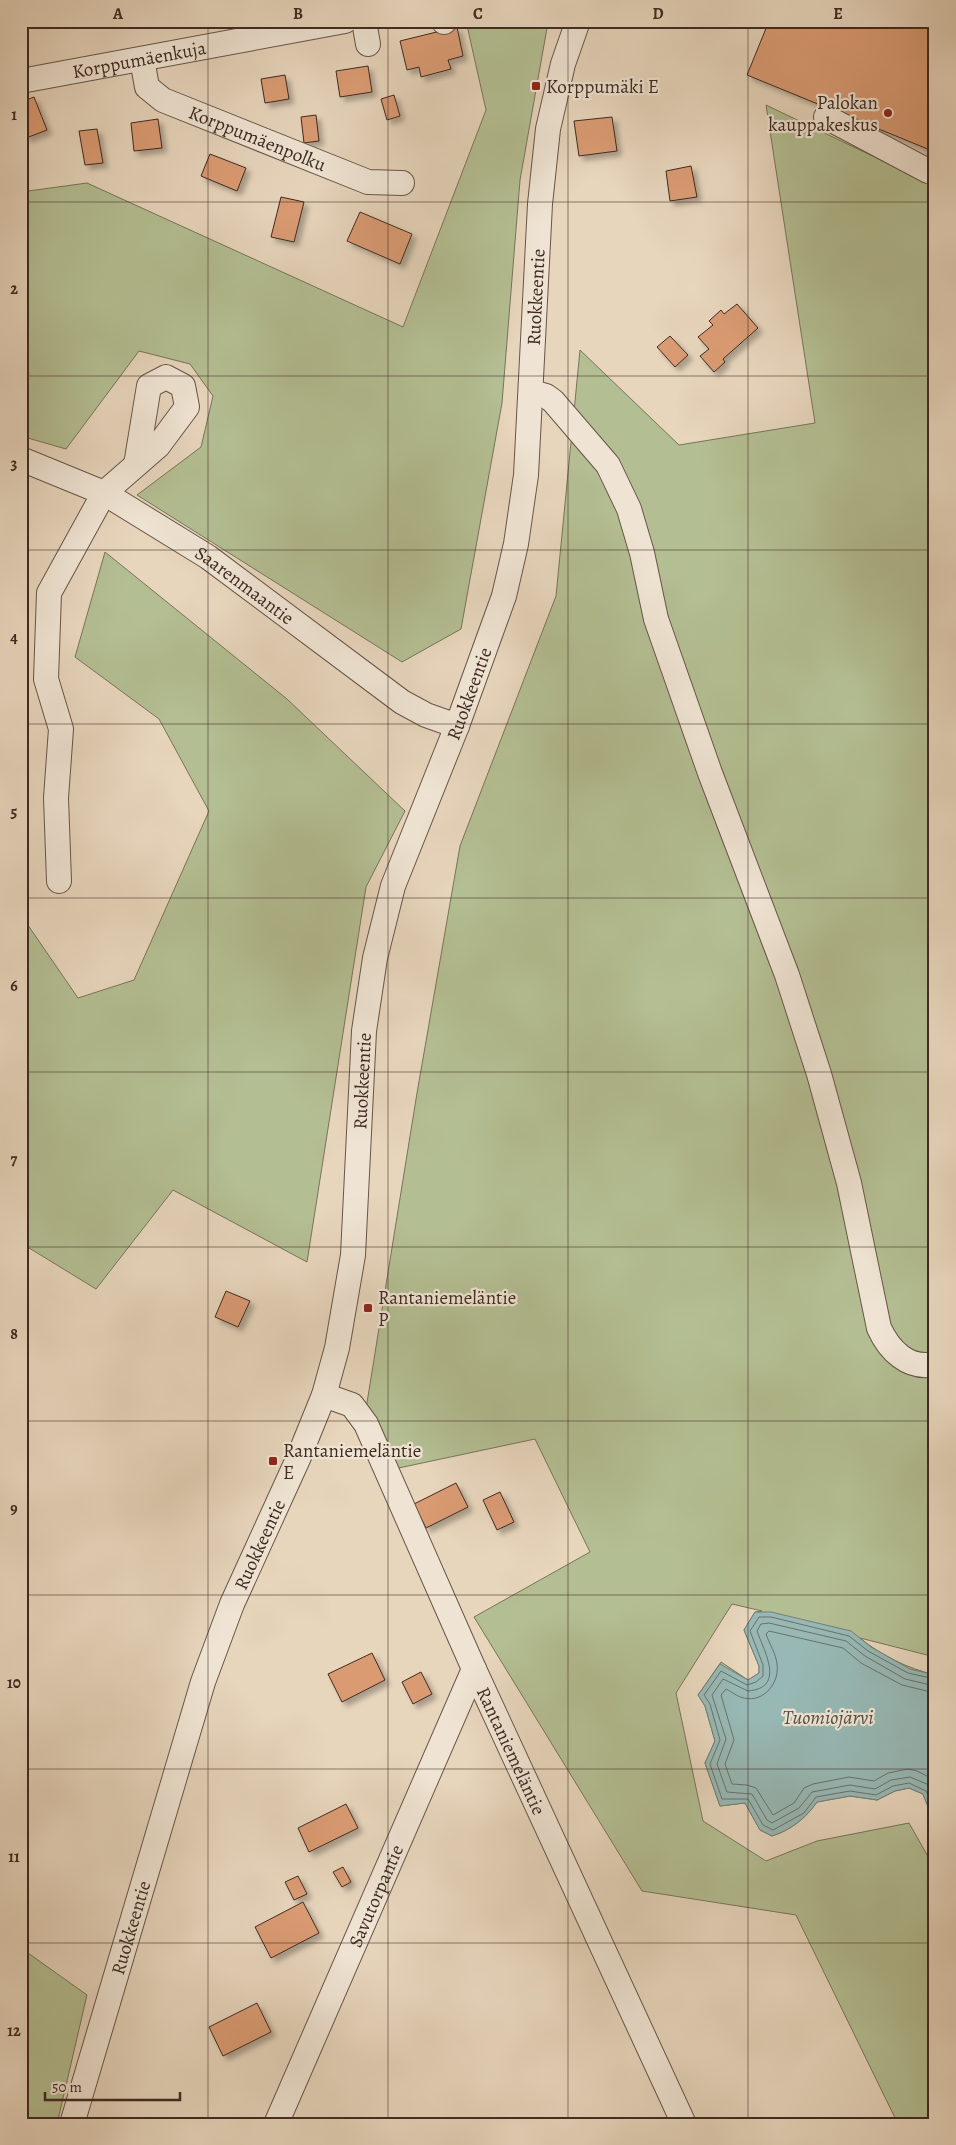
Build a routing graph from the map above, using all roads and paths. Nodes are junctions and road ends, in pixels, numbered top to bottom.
1 (346, 21) edge
2 (578, 21) edge
3 (142, 59) junction
4 (21, 80) edge
5 (826, 117) dead end
6 (935, 172) edge
7 (402, 183) dead end
8 (532, 392) junction
9 (21, 459) edge
10 (136, 465) dead end
11 (104, 493) junction
12 (457, 726) junction
13 (59, 881) dead end
14 (935, 1364) edge
15 (324, 1395) junction
16 (474, 1669) junction
17 (72, 2124) edge
18 (276, 2124) edge
19 (684, 2124) edge

1 - 3 street, Korppumäenkuja
2 - 8 street, Ruokkeentie
3 - 4 street, Korppumäenkuja
3 - 7 street, Korppumäenpolku
5 - 6 street
8 - 12 street, Ruokkeentie
8 - 14 street
9 - 11 street, Saarenmaantie
10 - 11 street
11 - 12 street, Saarenmaantie
11 - 13 street
12 - 15 street, Ruokkeentie
15 - 16 street, Rantaniemeläntie
15 - 17 street, Ruokkeentie
16 - 18 street, Savutorpantie
16 - 19 street, Rantaniemeläntie

